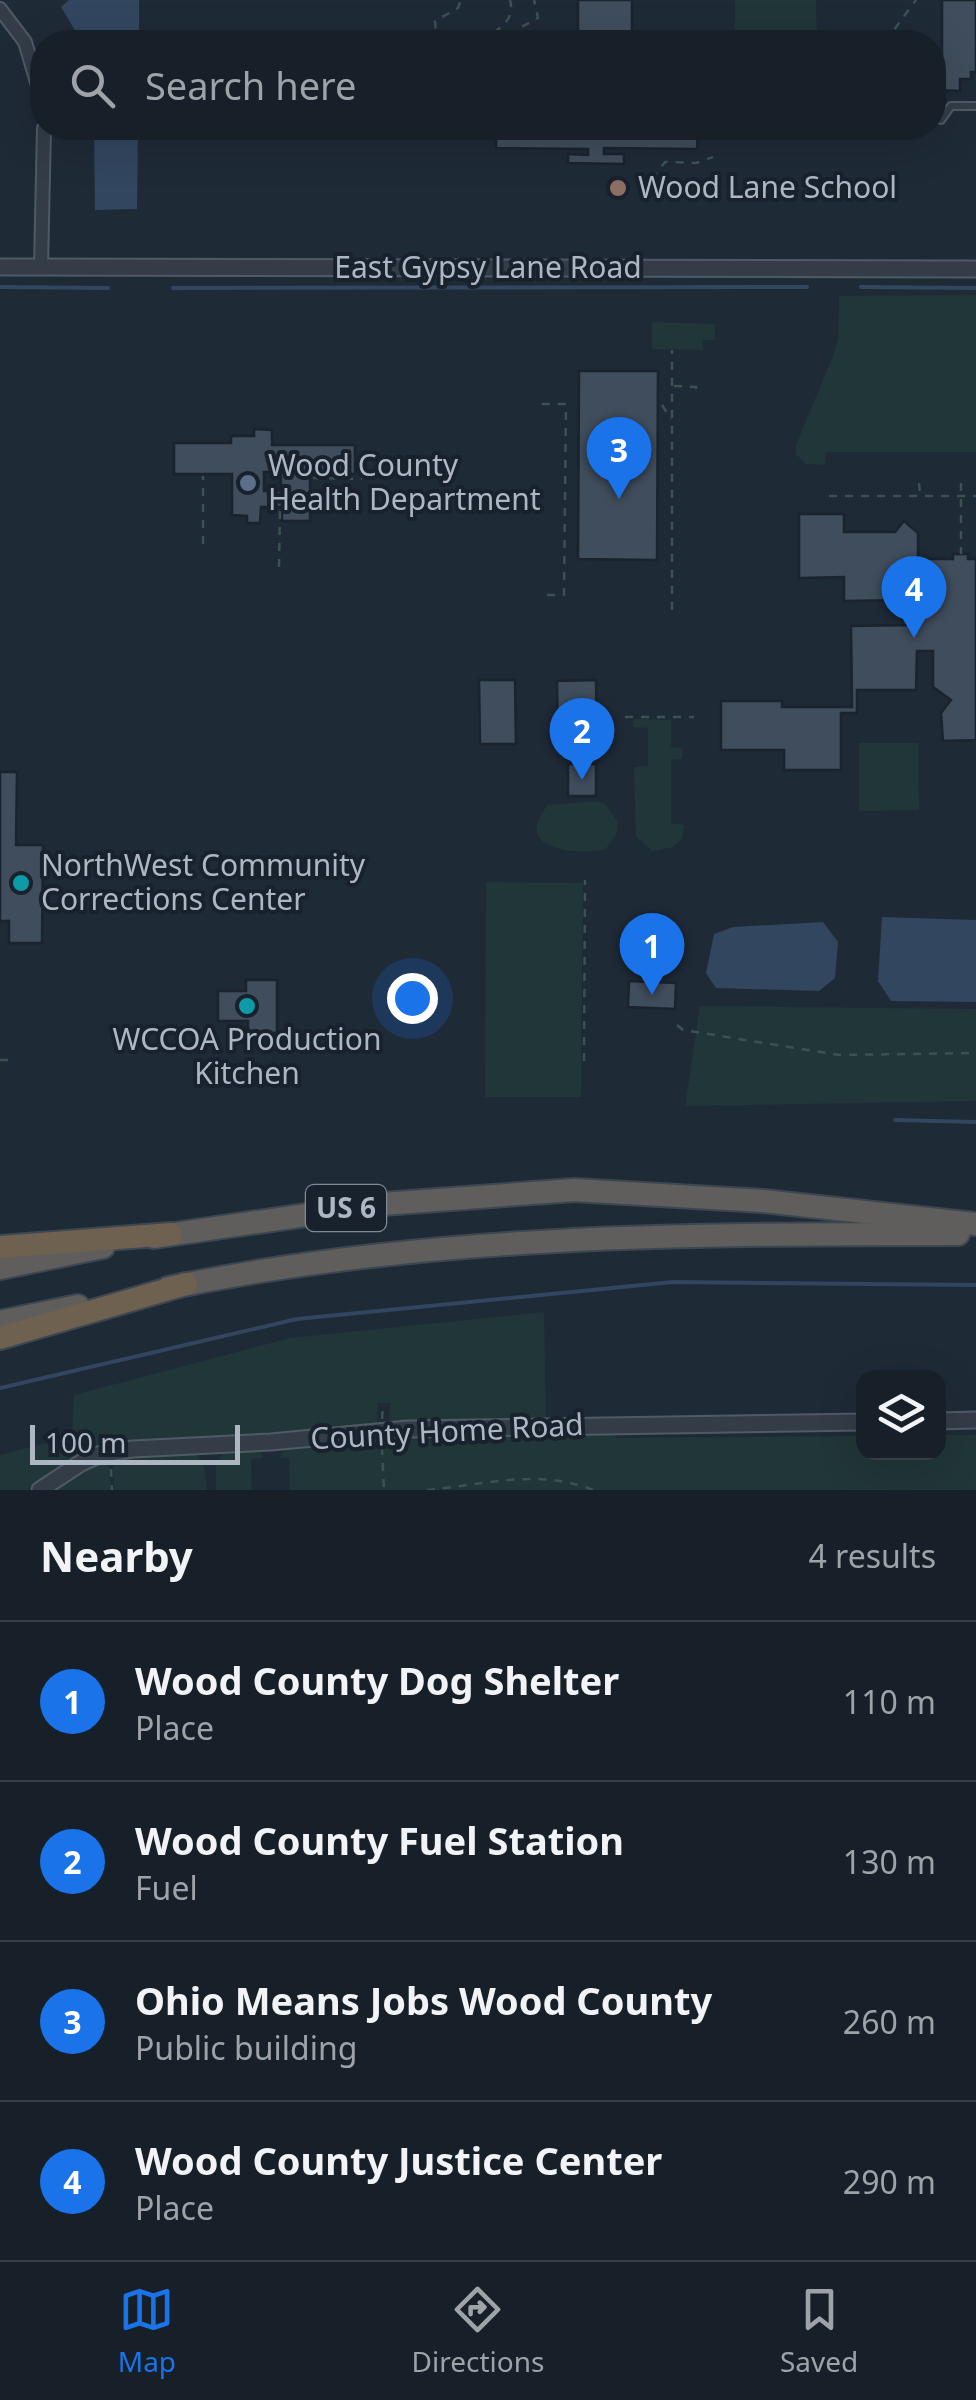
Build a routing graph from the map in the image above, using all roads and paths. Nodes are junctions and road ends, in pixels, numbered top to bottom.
1 (461, 0) edge
2 (510, 0) edge
3 (534, 0) edge
4 (916, 0) edge
5 (0, 9) edge
6 (436, 30) edge
7 (498, 30) edge
8 (516, 30) edge
9 (894, 30) edge
10 (30, 59) edge
11 (976, 106) edge
12 (946, 112) edge
13 (44, 140) edge
14 (713, 157) dead end
15 (652, 178) dead end
16 (0, 266) edge
17 (41, 267) junction
18 (976, 269) edge
19 (672, 350) dead end
20 (672, 386) junction
21 (696, 391) dead end
22 (542, 404) dead end
23 (672, 404) junction
24 (672, 419) junction
25 (203, 476) dead end
26 (313, 478) dead end
27 (362, 479) dead end
28 (919, 482) dead end
29 (960, 483) dead end
30 (829, 496) dead end
31 (920, 496) junction
32 (961, 496) junction
33 (976, 496) edge
34 (280, 510) dead end
35 (203, 544) dead end
36 (961, 554) dead end
37 (279, 567) dead end
38 (542, 595) dead end
39 (672, 610) dead end
40 (625, 717) dead end
41 (694, 717) dead end
42 (586, 880) dead end
43 (677, 1024) dead end
44 (976, 1053) edge
45 (0, 1060) edge
46 (14, 1060) dead end
47 (584, 1061) dead end
48 (976, 1224) edge
49 (171, 1234) junction
50 (976, 1234) edge
51 (0, 1248) edge
52 (0, 1268) edge
53 (186, 1284) junction
54 (0, 1322) edge
55 (0, 1338) edge
56 (976, 1420) edge
57 (946, 1421) edge
58 (856, 1422) edge
59 (110, 1452) junction
60 (40, 1490) edge
61 (112, 1490) edge
62 (427, 1490) edge
63 (592, 1490) edge

1 - 6 path
2 - 7 path
3 - 8 path
4 - 9 path
5 - 10 street
11 - 12 lane
13 - 17 street
14 - 15 path
16 - 17 street, East Gypsy Lane Road
17 - 18 street, East Gypsy Lane Road
19 - 20 path
20 - 21 path
20 - 23 path
22 - 38 path
23 - 24 path
23 - 24 path
24 - 39 path
25 - 35 path
26 - 27 path
28 - 31 path
29 - 32 path
30 - 31 path
31 - 32 path
32 - 33 path
32 - 36 path
34 - 37 path
40 - 41 path
42 - 47 path
43 - 44 path
45 - 46 path
48 - 49 highway, US 6
49 - 51 highway
49 - 52 highway, US 6
50 - 53 highway, US 6
53 - 54 highway, US 6
53 - 55 highway
56 - 57 street
58 - 59 street, County Home Road
59 - 60 street, County Home Road
59 - 61 path
62 - 63 path

